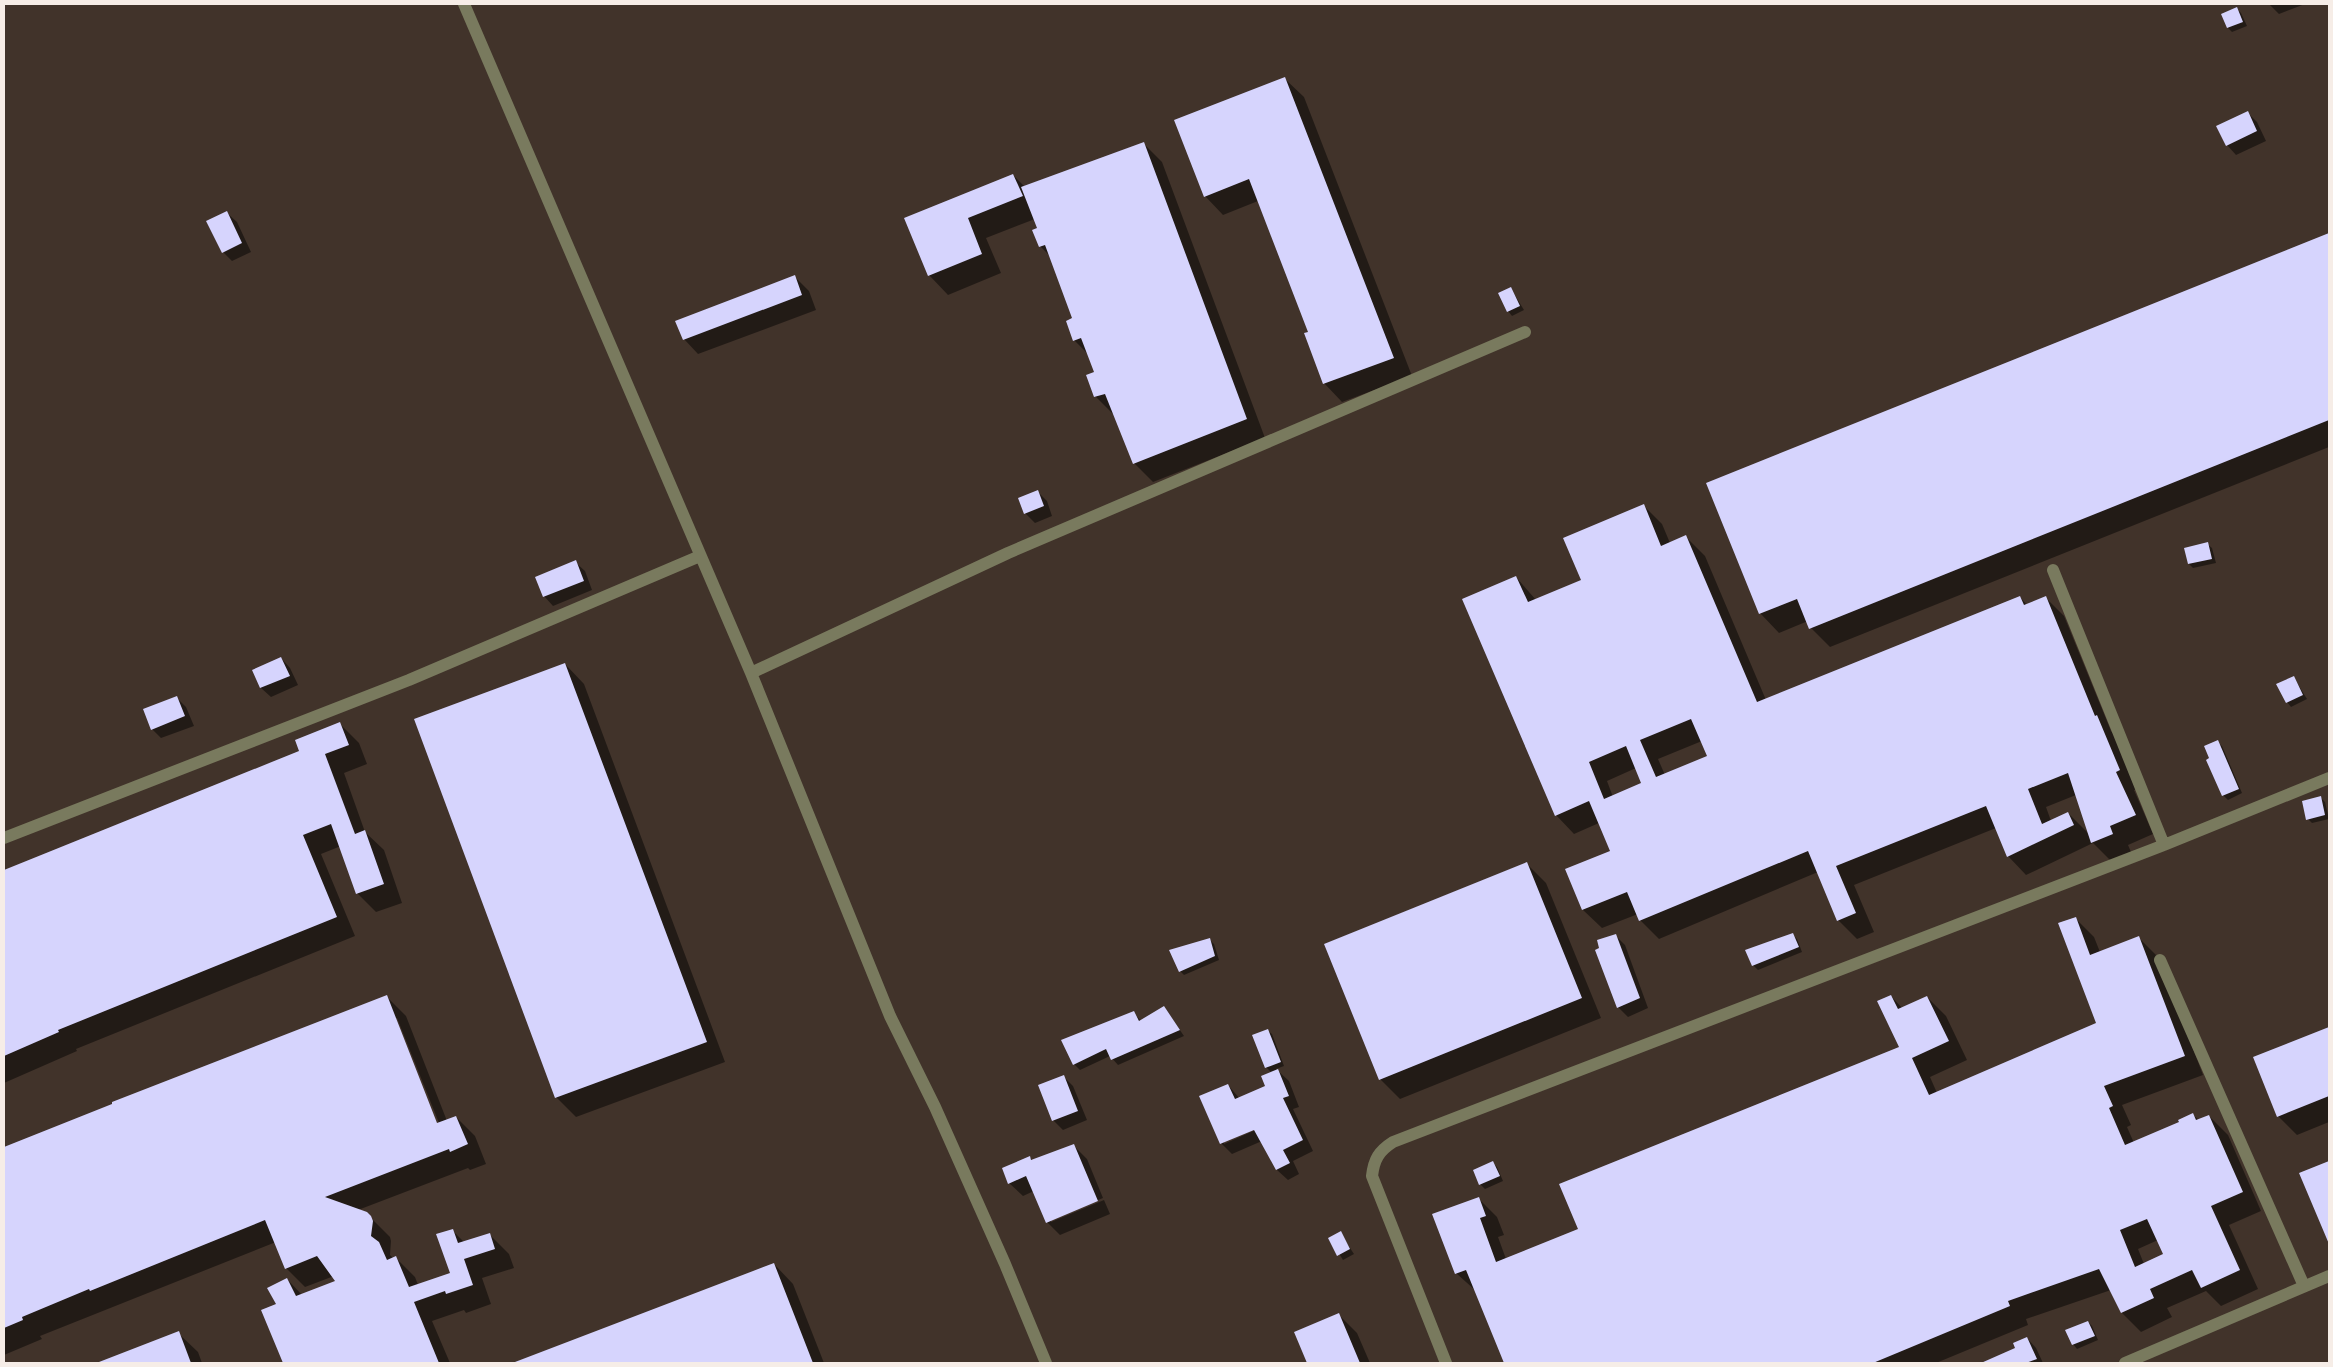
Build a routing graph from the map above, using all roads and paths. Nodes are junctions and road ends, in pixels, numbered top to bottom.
1 (464, 4) edge
2 (1525, 332) dead end
3 (700, 556) junction
4 (2053, 570) dead end
5 (751, 673) junction
6 (2329, 778) edge
7 (4, 838) edge
8 (2164, 845) junction
9 (2160, 960) dead end
10 (2329, 1276) edge
11 (2304, 1286) junction
12 (1046, 1363) edge
13 (1446, 1363) edge
14 (2125, 1363) edge

1 - 3 street
2 - 5 street
3 - 5 street
3 - 7 street
4 - 8 street
5 - 12 street
6 - 8 street
8 - 13 street
9 - 11 street
10 - 11 street
11 - 14 street

